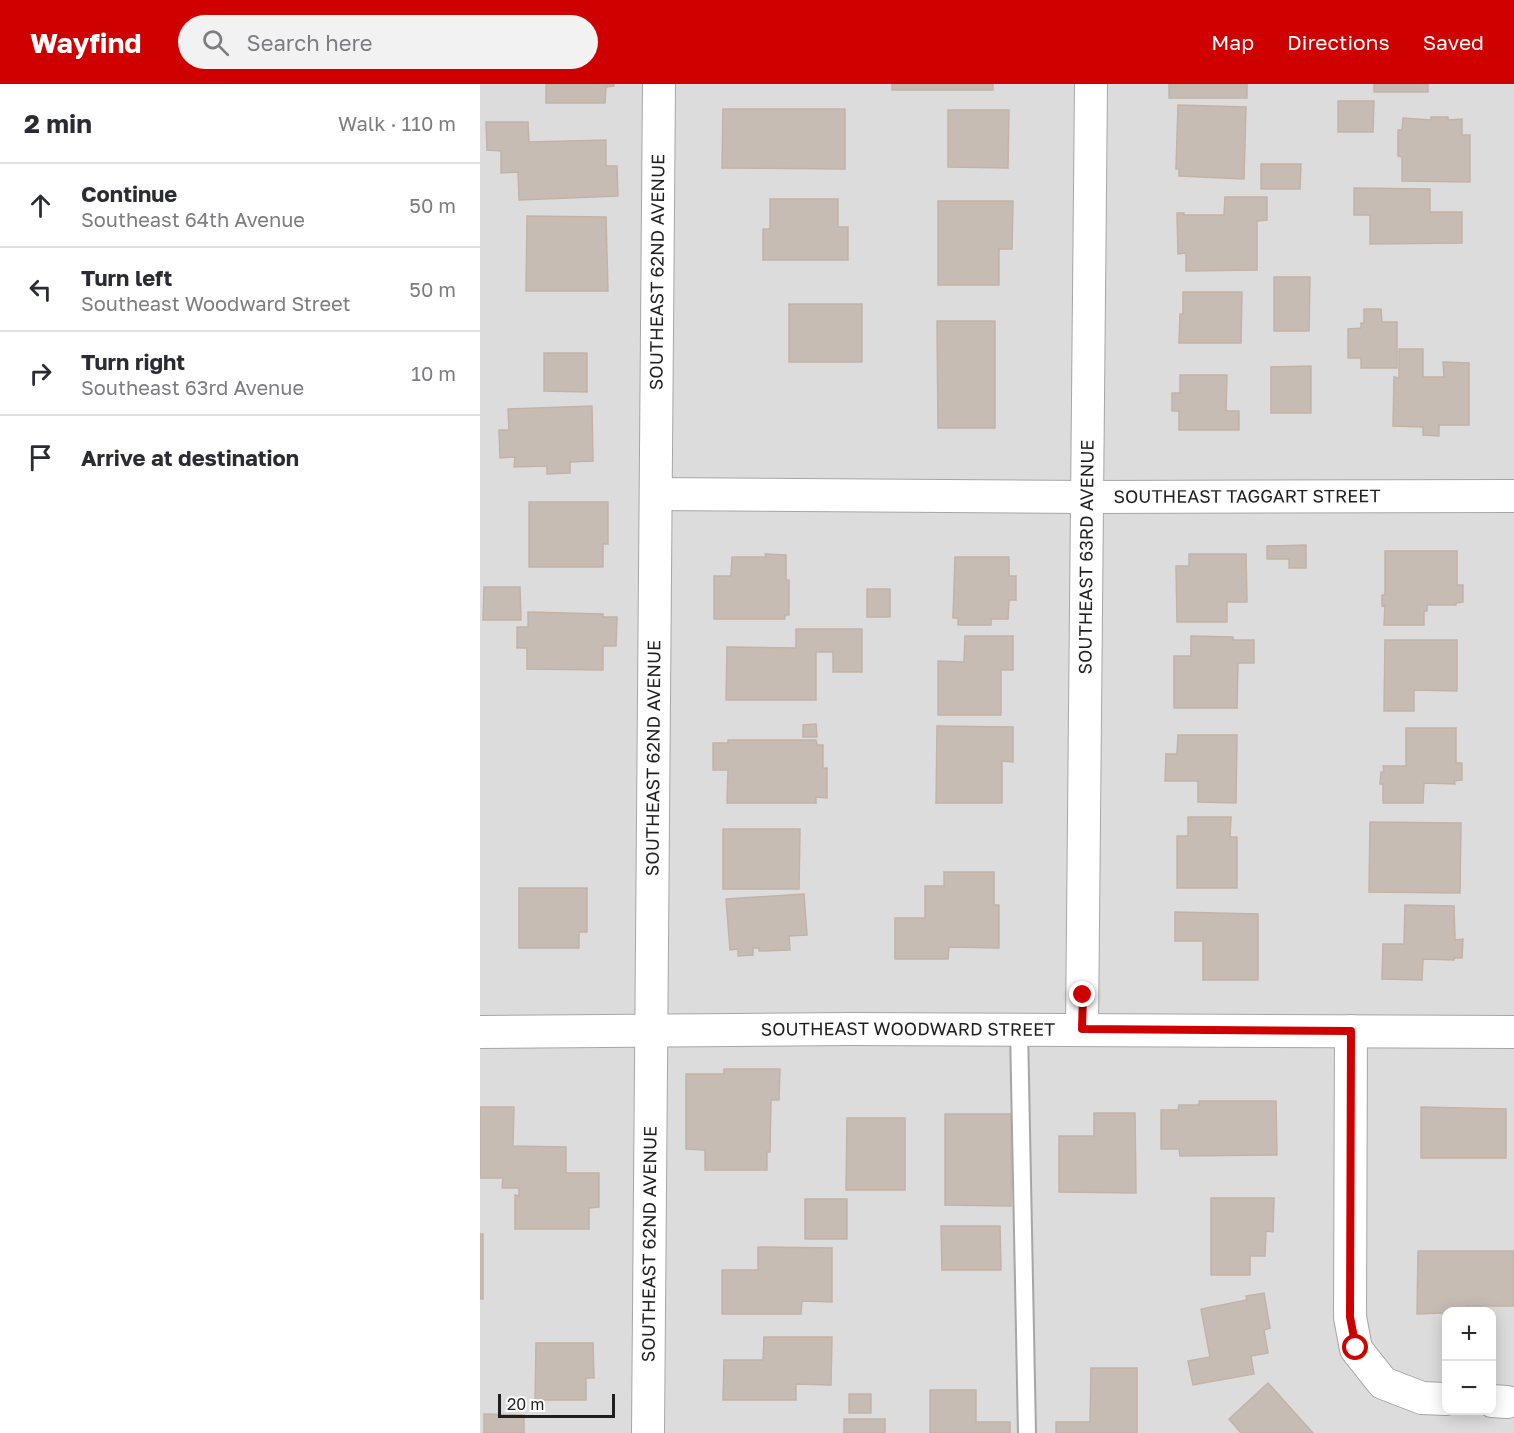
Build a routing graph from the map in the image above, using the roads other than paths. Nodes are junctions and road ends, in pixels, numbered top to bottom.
1 (659, 84) edge
2 (1091, 84) edge
3 (656, 495) junction
4 (1514, 496) edge
5 (1087, 497) junction
6 (652, 1029) junction
7 (1019, 1029) junction
8 (1082, 1029) junction
9 (1351, 1031) junction
10 (480, 1032) edge
11 (1514, 1032) edge
12 (1442, 1399) edge
13 (648, 1433) edge
14 (1027, 1433) edge

1 - 3 street, SOUTHEAST 62ND AVENUE
2 - 5 street, SOUTHEAST 63RD AVENUE
3 - 5 street, SOUTHEAST TAGGART STREET
3 - 6 street, SOUTHEAST 62ND AVENUE
4 - 5 street, SOUTHEAST TAGGART STREET
5 - 8 street, SOUTHEAST 63RD AVENUE
6 - 7 street, SOUTHEAST WOODWARD STREET
6 - 10 street, SOUTHEAST WOODWARD STREET
6 - 13 street, SOUTHEAST 62ND AVENUE
7 - 8 street, SOUTHEAST WOODWARD STREET
7 - 14 lane
8 - 9 street, SOUTHEAST WOODWARD STREET
9 - 11 street, SOUTHEAST WOODWARD STREET
9 - 12 street

